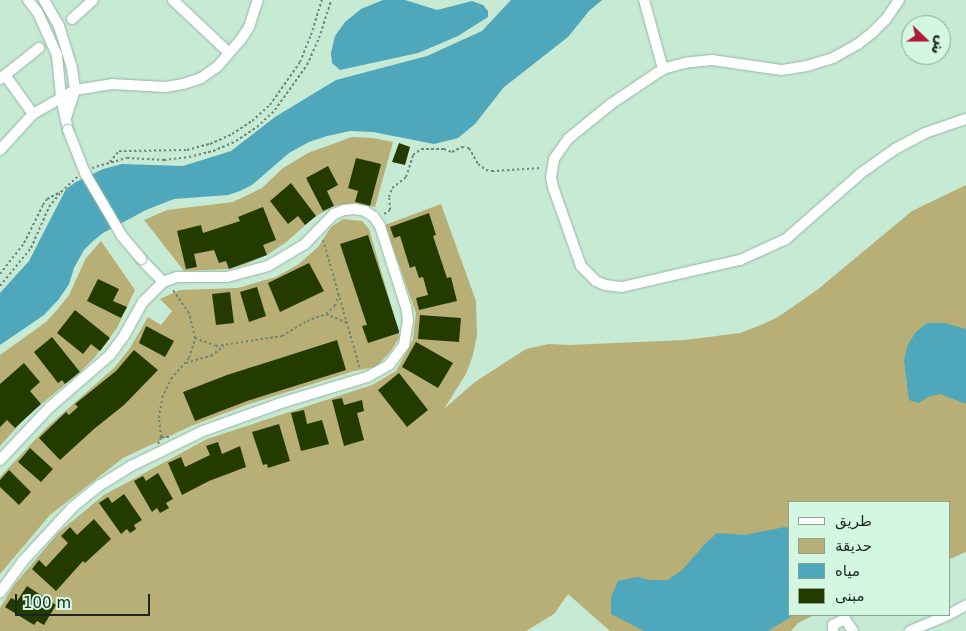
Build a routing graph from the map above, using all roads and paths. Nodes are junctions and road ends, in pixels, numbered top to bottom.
1 (28, 0) edge
2 (44, 0) edge
3 (93, 0) edge
4 (174, 0) edge
5 (258, 0) edge
6 (322, 0) edge
7 (331, 0) edge
8 (644, 0) edge
9 (899, 0) edge
10 (72, 19) dead end
11 (39, 48) dead end
12 (229, 53) junction
13 (663, 69) junction
14 (2, 77) edge
15 (287, 83) junction
16 (293, 88) junction
17 (75, 90) junction
18 (61, 97) junction
19 (33, 114) junction
20 (66, 118) junction
21 (966, 119) edge
22 (0, 150) edge
23 (110, 162) junction
24 (552, 167) junction
25 (91, 168) dead end
26 (83, 174) dead end
27 (61, 192) junction
28 (374, 217) junction
29 (321, 229) junction
30 (0, 274) edge
31 (166, 281) junction
32 (0, 286) edge
33 (339, 294) junction
34 (326, 314) junction
35 (347, 324) junction
36 (195, 338) junction
37 (224, 346) junction
38 (185, 364) junction
39 (360, 370) dead end
40 (162, 437) dead end
41 (0, 460) edge
42 (0, 594) edge
43 (966, 606) edge
44 (951, 613) edge
45 (944, 616) edge
46 (833, 631) edge
47 (853, 631) edge
48 (910, 631) edge

1 - 18 lane
2 - 17 lane
3 - 10 lane
4 - 12 lane
5 - 12 lane
6 - 15 path
7 - 16 path
8 - 13 lane
9 - 13 lane
11 - 14 lane
12 - 17 lane
13 - 24 lane
14 - 19 lane
15 - 16 path
15 - 23 path
16 - 23 path
17 - 18 lane
17 - 20 lane
18 - 19 lane
18 - 20 lane
19 - 22 lane
20 - 31 lane, bridge
21 - 24 lane
23 - 25 path
24 - 28 path
26 - 27 path
27 - 30 path
27 - 32 path
28 - 29 lane
28 - 42 lane
29 - 31 lane
29 - 33 path
31 - 36 path
31 - 41 lane
33 - 34 path
33 - 35 path
34 - 35 path
34 - 37 path
35 - 39 path
36 - 37 path
36 - 38 path
37 - 38 path
38 - 40 path
43 - 44 lane
45 - 48 lane
46 - 47 lane

